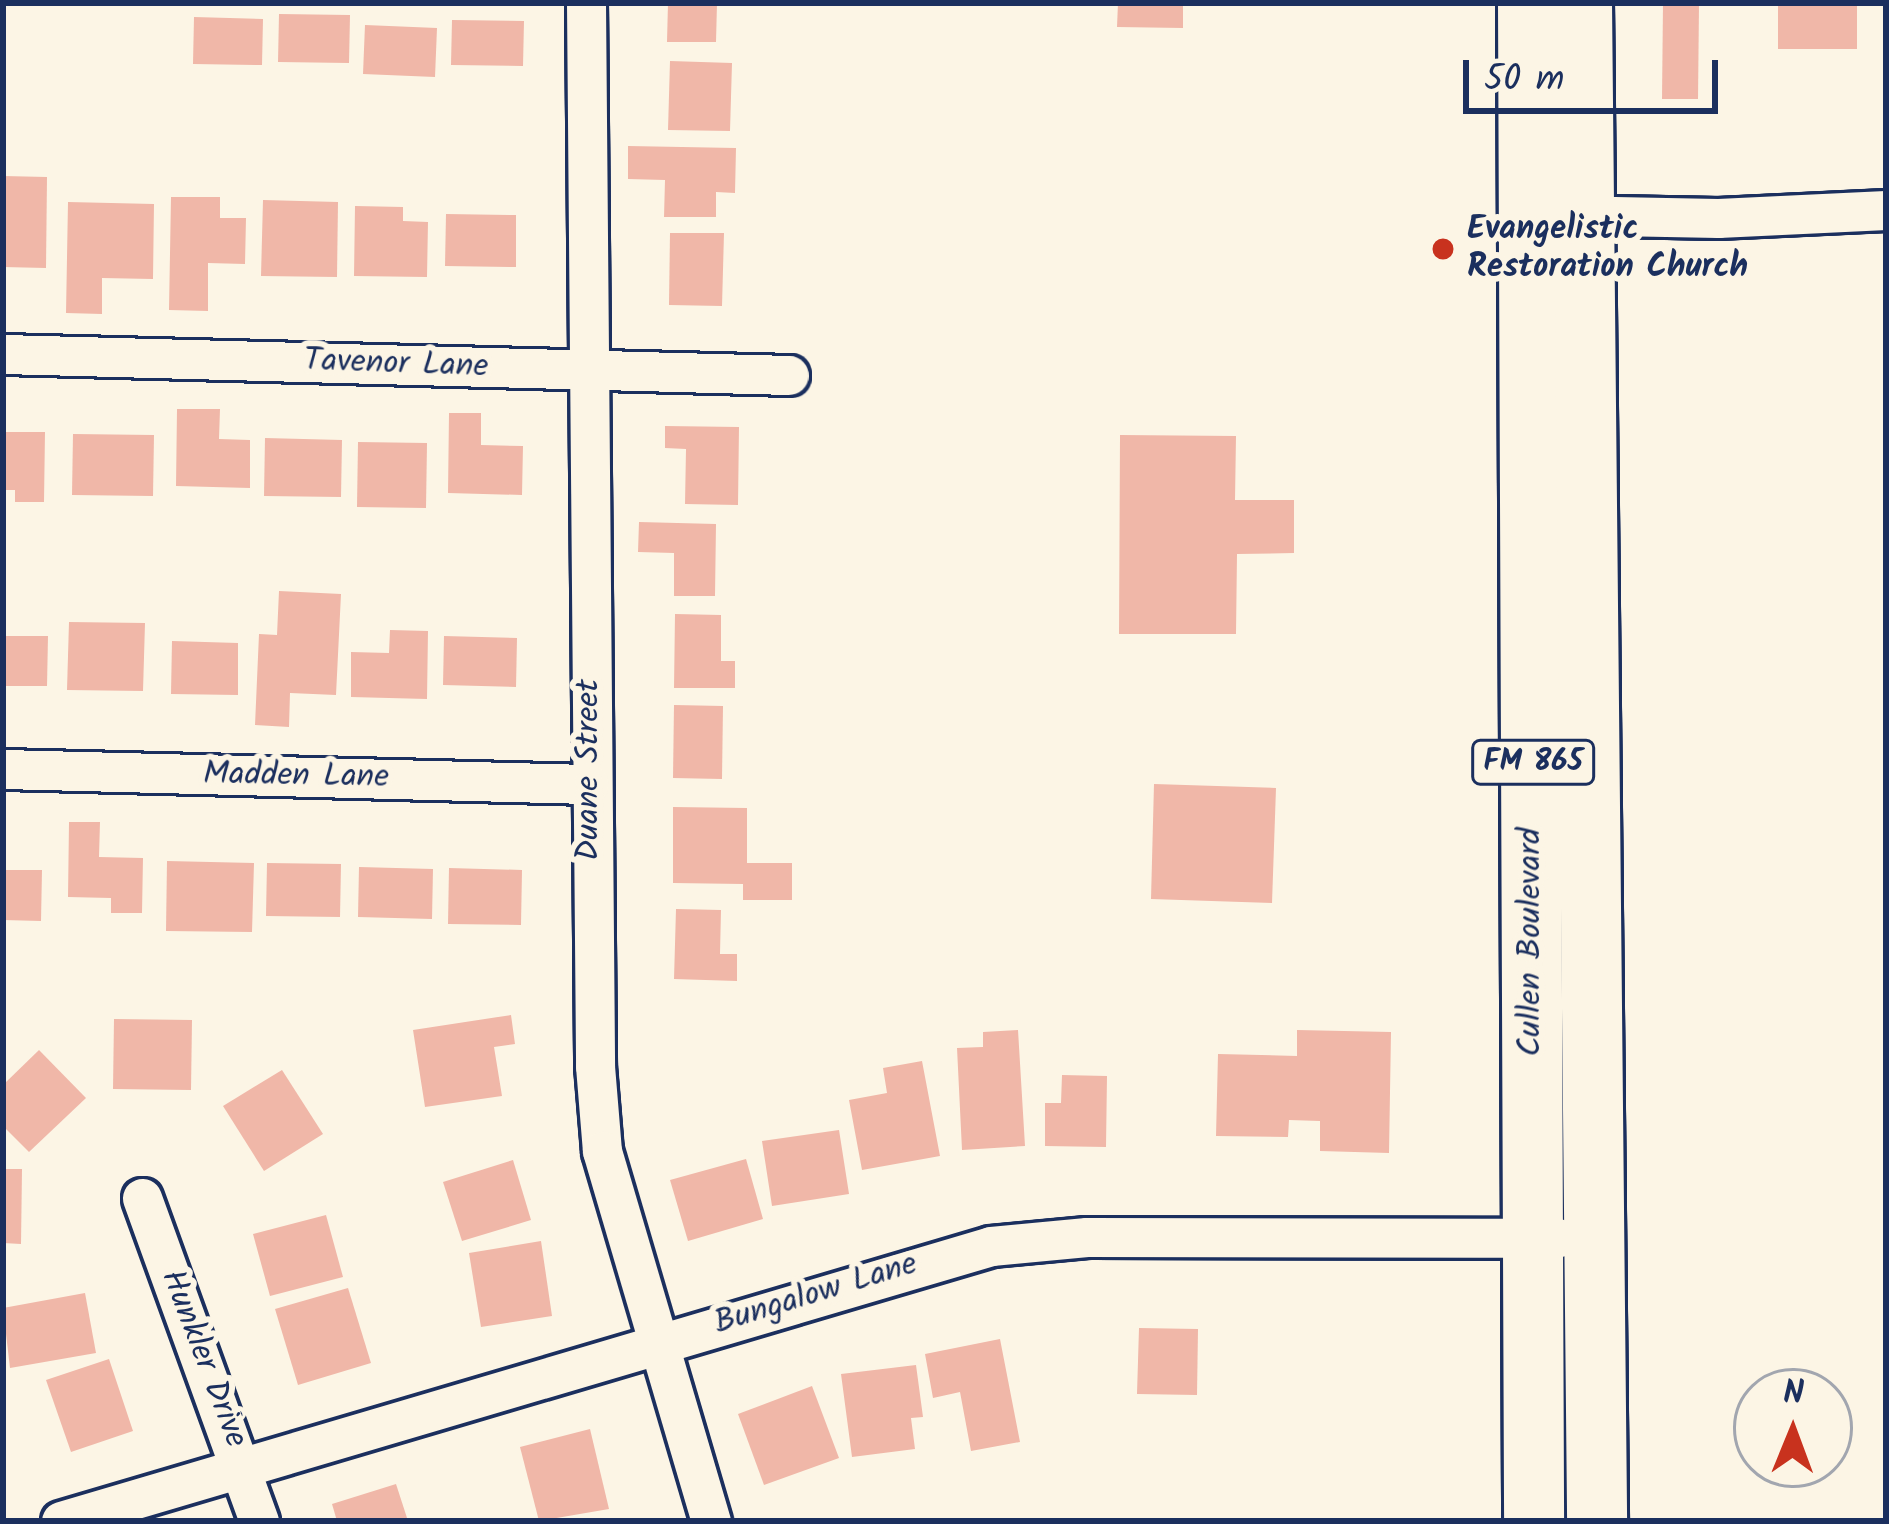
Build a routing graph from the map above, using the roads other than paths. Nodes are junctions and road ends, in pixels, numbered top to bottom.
1 (586, 3) edge
2 (1528, 3) edge
3 (1582, 3) edge
4 (1886, 209) edge
5 (1526, 215) junction
6 (1586, 215) junction
7 (3, 354) edge
8 (592, 371) junction
9 (789, 376) dead end
10 (1563, 702) junction
11 (3, 769) edge
12 (589, 784) junction
13 (142, 1198) dead end
14 (1534, 1238) junction
15 (1597, 1238) junction
16 (658, 1344) junction
17 (242, 1465) junction
18 (61, 1521) edge
19 (259, 1521) edge
20 (711, 1521) edge
21 (1534, 1521) edge
22 (1597, 1521) edge

1 - 8 street, Duane Street
2 - 5 main road, Cullen Boulevard / FM 865
3 - 6 main road, Cullen Boulevard / FM 865
4 - 6 street
5 - 6 street
5 - 10 main road, Cullen Boulevard / FM 865
6 - 10 main road, Cullen Boulevard / FM 865
7 - 8 street, Tavenor Lane
8 - 9 street, Tavenor Lane
8 - 12 street, Duane Street
10 - 14 main road, Cullen Boulevard / FM 865
10 - 15 main road, Cullen Boulevard / FM 865
11 - 12 street, Madden Lane
12 - 16 street, Duane Street
13 - 17 street, Hunkler Drive
14 - 15 street, Bungalow Lane
14 - 16 street, Bungalow Lane
14 - 21 main road, Cullen Boulevard / FM 865
15 - 22 main road, Cullen Boulevard / FM 865
16 - 17 street, Bungalow Lane
16 - 20 street, Duane Street
17 - 18 street, Bungalow Lane
17 - 19 street, Hunkler Drive

